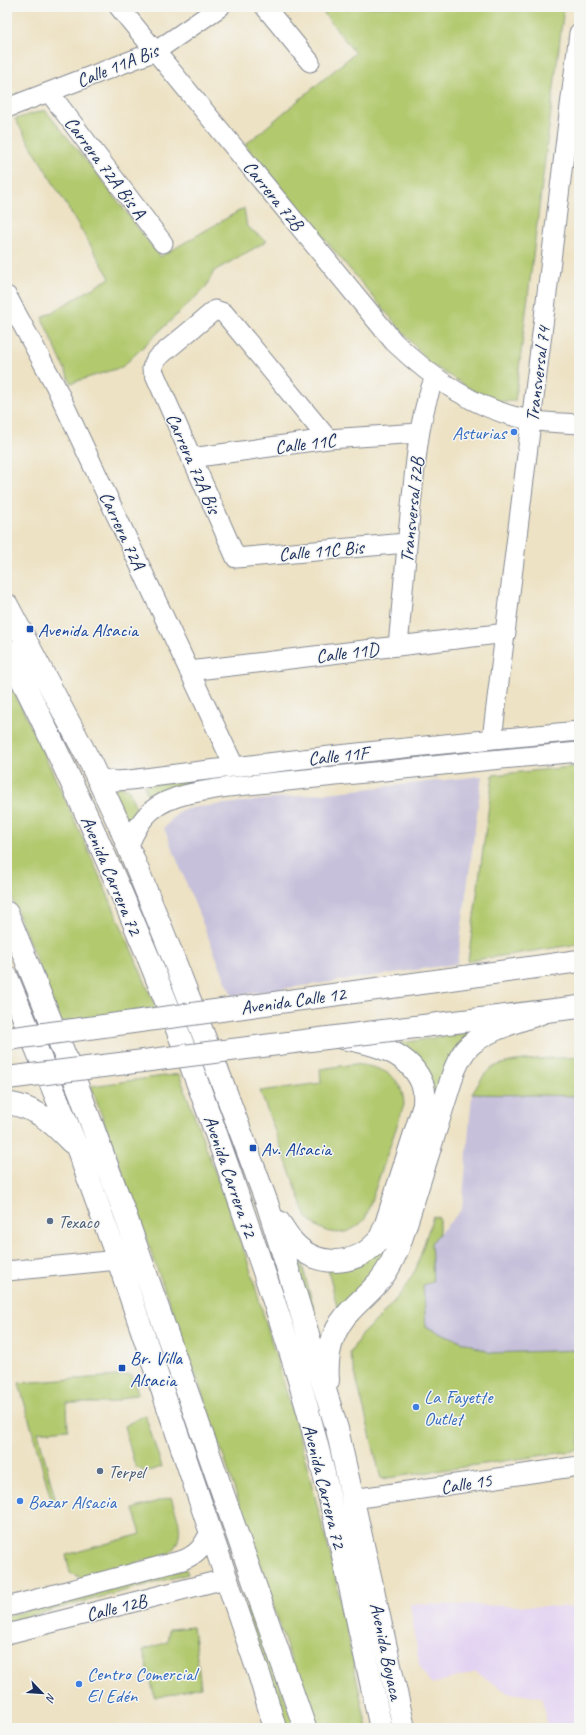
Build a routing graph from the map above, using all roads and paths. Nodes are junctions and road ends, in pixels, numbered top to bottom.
1 (120, 7) edge
2 (220, 7) edge
3 (265, 7) edge
4 (579, 34) edge
5 (156, 51) junction
6 (310, 62) dead end
7 (49, 92) junction
8 (7, 108) edge
9 (163, 242) dead end
10 (7, 296) edge
11 (435, 377) junction
12 (531, 421) junction
13 (579, 424) edge
14 (419, 433) junction
15 (328, 440) junction
16 (191, 458) junction
17 (406, 543) junction
18 (236, 558) joint
19 (7, 605) edge
20 (506, 633) junction
21 (398, 646) junction
22 (7, 650) edge
23 (189, 671) junction
24 (579, 731) edge
25 (492, 739) junction
26 (579, 752) edge
27 (234, 766) junction
28 (97, 778) junction
29 (128, 847) junction
30 (7, 913) edge
31 (579, 961) edge
32 (7, 976) edge
33 (579, 1007) edge
34 (546, 1011) junction
35 (339, 1037) junction
36 (7, 1039) edge
37 (7, 1078) edge
38 (198, 1085) junction
39 (7, 1104) edge
40 (244, 1142) junction
41 (78, 1150) junction
42 (267, 1203) junction
43 (118, 1260) junction
44 (7, 1270) edge
45 (316, 1362) junction
46 (336, 1429) junction
47 (314, 1438) junction
48 (579, 1466) edge
49 (353, 1499) junction
50 (210, 1532) junction
51 (370, 1574) junction
52 (225, 1579) junction
53 (7, 1607) edge
54 (7, 1634) edge
55 (361, 1638) junction
56 (275, 1728) edge
57 (305, 1728) edge
58 (381, 1728) edge
59 (404, 1728) edge

1 - 5 street, Carrera 72B
2 - 5 street, Calle 11A Bis
3 - 6 street
4 - 12 street, Transversal 74
5 - 7 street, Calle 11A Bis
5 - 11 street, Carrera 72B
7 - 8 street, Calle 11A Bis
7 - 9 street, Carrera 72A Bis A
10 - 23 street, Carrera 72A
11 - 12 street
11 - 14 street, Transversal 72B
12 - 13 street
12 - 20 street, Transversal 74
14 - 15 street, Calle 11C
14 - 17 street, Transversal 72B
15 - 16 street, Calle 11C
15 - 16 street, Carrera 72A Bis
16 - 18 street, Carrera 72A Bis
17 - 18 street, Calle 11C Bis
17 - 21 street, Transversal 72B
19 - 28 main road, Avenida Carrera 72
20 - 21 street, Calle 11D
20 - 25 street, Transversal 74
21 - 23 street, Calle 11D
22 - 38 main road, Avenida Carrera 72
23 - 27 street, Carrera 72A
24 - 25 street, Calle 11F
25 - 27 street, Calle 11F
26 - 29 street, Calle 11F
27 - 28 street, Calle 11F
28 - 29 main road, Avenida Carrera 72
29 - 40 main road, Avenida Carrera 72
30 - 57 main road
31 - 36 main road, Avenida Calle 12, bridge
32 - 41 main road
33 - 34 main road
34 - 35 main road, bridge
34 - 46 main road
35 - 37 main road, bridge
35 - 42 main road
38 - 40 main road
38 - 47 main road, Avenida Carrera 72
39 - 41 main road
40 - 42 main road, Avenida Carrera 72
41 - 43 main road
42 - 45 main road, Avenida Carrera 72
43 - 44 street
43 - 50 main road
45 - 46 main road, Avenida Carrera 72
45 - 47 main road
46 - 49 main road, Avenida Carrera 72
47 - 55 main road, Avenida Carrera 72
48 - 49 street, Calle 15
49 - 51 main road, Avenida Carrera 72
50 - 52 main road
50 - 53 street, Calle 12B
51 - 55 main road
51 - 59 main road, Avenida Boyaca
52 - 54 street, Calle 12B
52 - 56 main road
55 - 58 main road, Avenida Carrera 72

